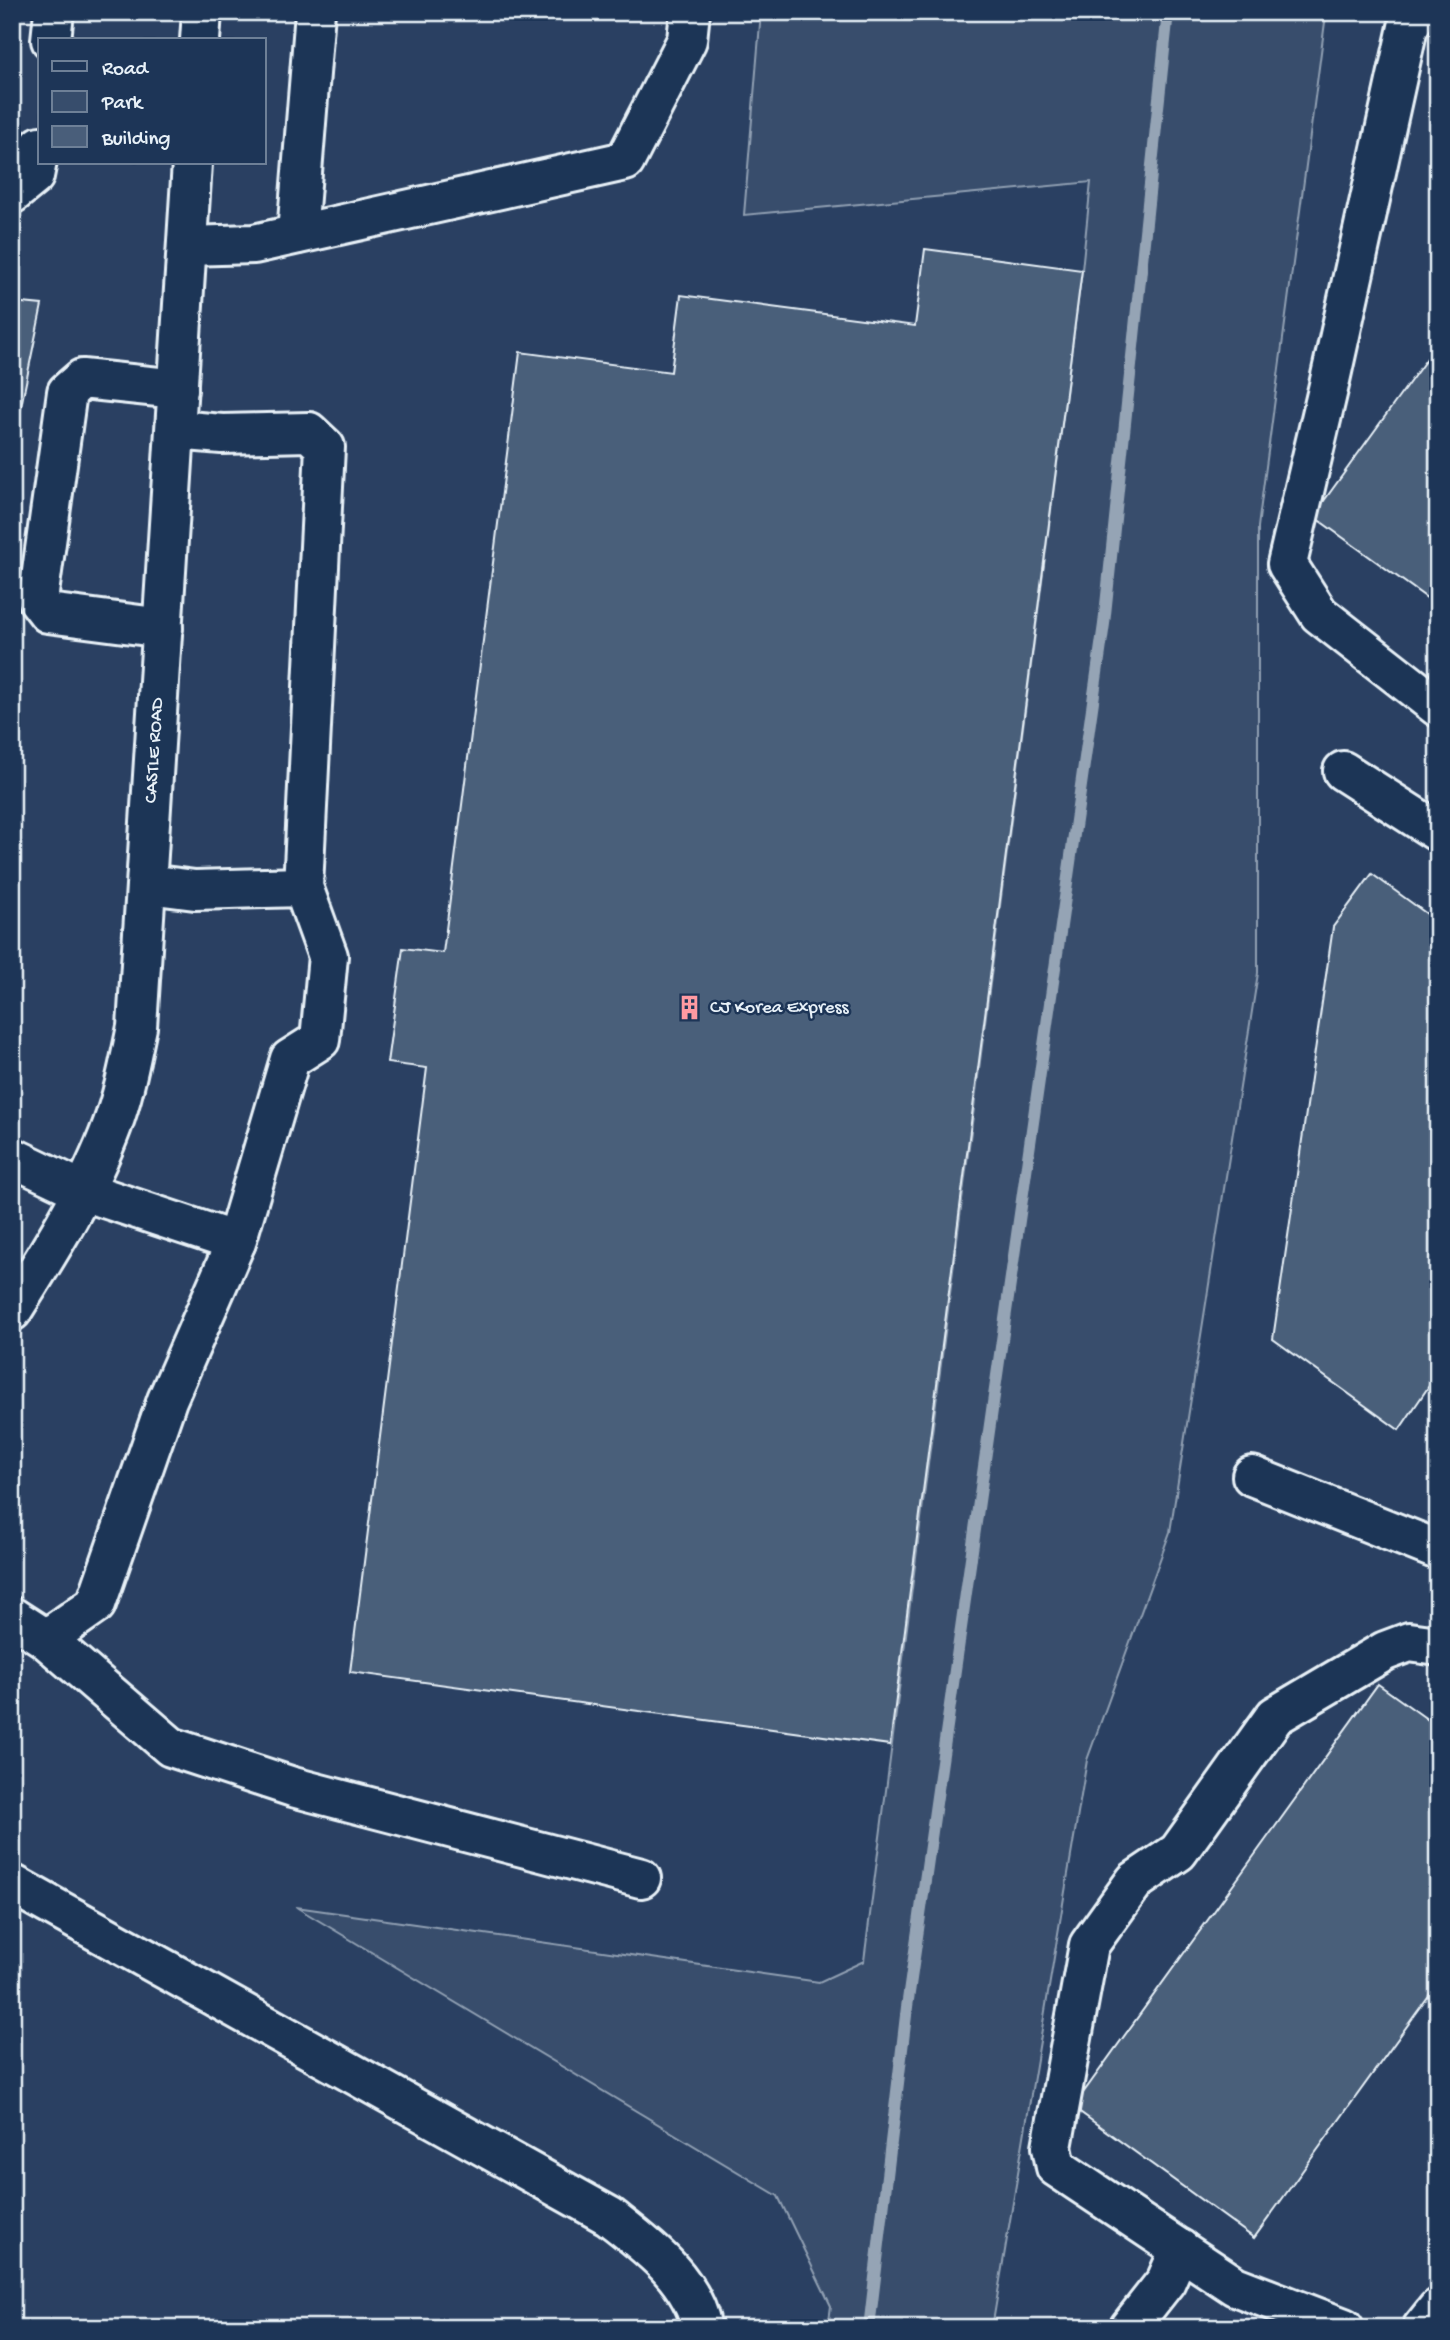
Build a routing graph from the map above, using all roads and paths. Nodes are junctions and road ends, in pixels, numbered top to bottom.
1 (54, 12) edge
2 (202, 12) edge
3 (315, 12) edge
4 (690, 12) edge
5 (1418, 12) edge
6 (51, 38) edge
7 (200, 38) edge
8 (38, 156) edge
9 (192, 164) edge
10 (12, 194) edge
11 (298, 234) junction
12 (187, 246) junction
13 (178, 389) junction
14 (176, 429) junction
15 (163, 628) junction
16 (1438, 707) edge
17 (1343, 771) dead end
18 (1438, 832) edge
19 (148, 884) junction
20 (303, 887) junction
21 (12, 1157) edge
22 (83, 1191) junction
23 (236, 1242) junction
24 (12, 1311) edge
25 (1252, 1476) dead end
26 (1438, 1550) edge
27 (12, 1617) edge
28 (46, 1639) junction
29 (1423, 1644) edge
30 (641, 1878) dead end
31 (12, 1884) edge
32 (1180, 2249) junction
33 (1438, 2308) edge
34 (702, 2328) edge
35 (1129, 2328) edge
36 (1344, 2328) edge
37 (1422, 2328) edge

1 - 6 street
2 - 7 street
3 - 11 street
4 - 11 street
5 - 16 street
8 - 10 street
9 - 12 street, CASTLE ROAD
11 - 12 street
12 - 13 street, CASTLE ROAD
13 - 14 street, CASTLE ROAD
13 - 15 street
14 - 15 street, CASTLE ROAD
14 - 20 street
15 - 19 street, CASTLE ROAD
17 - 18 street
19 - 20 street
19 - 22 street, CASTLE ROAD
20 - 23 street
21 - 22 street
22 - 23 street
22 - 24 street, CASTLE ROAD
23 - 28 street
25 - 26 street
27 - 28 street
28 - 30 street
29 - 32 street
31 - 34 street
32 - 35 street
32 - 36 street
33 - 37 street

